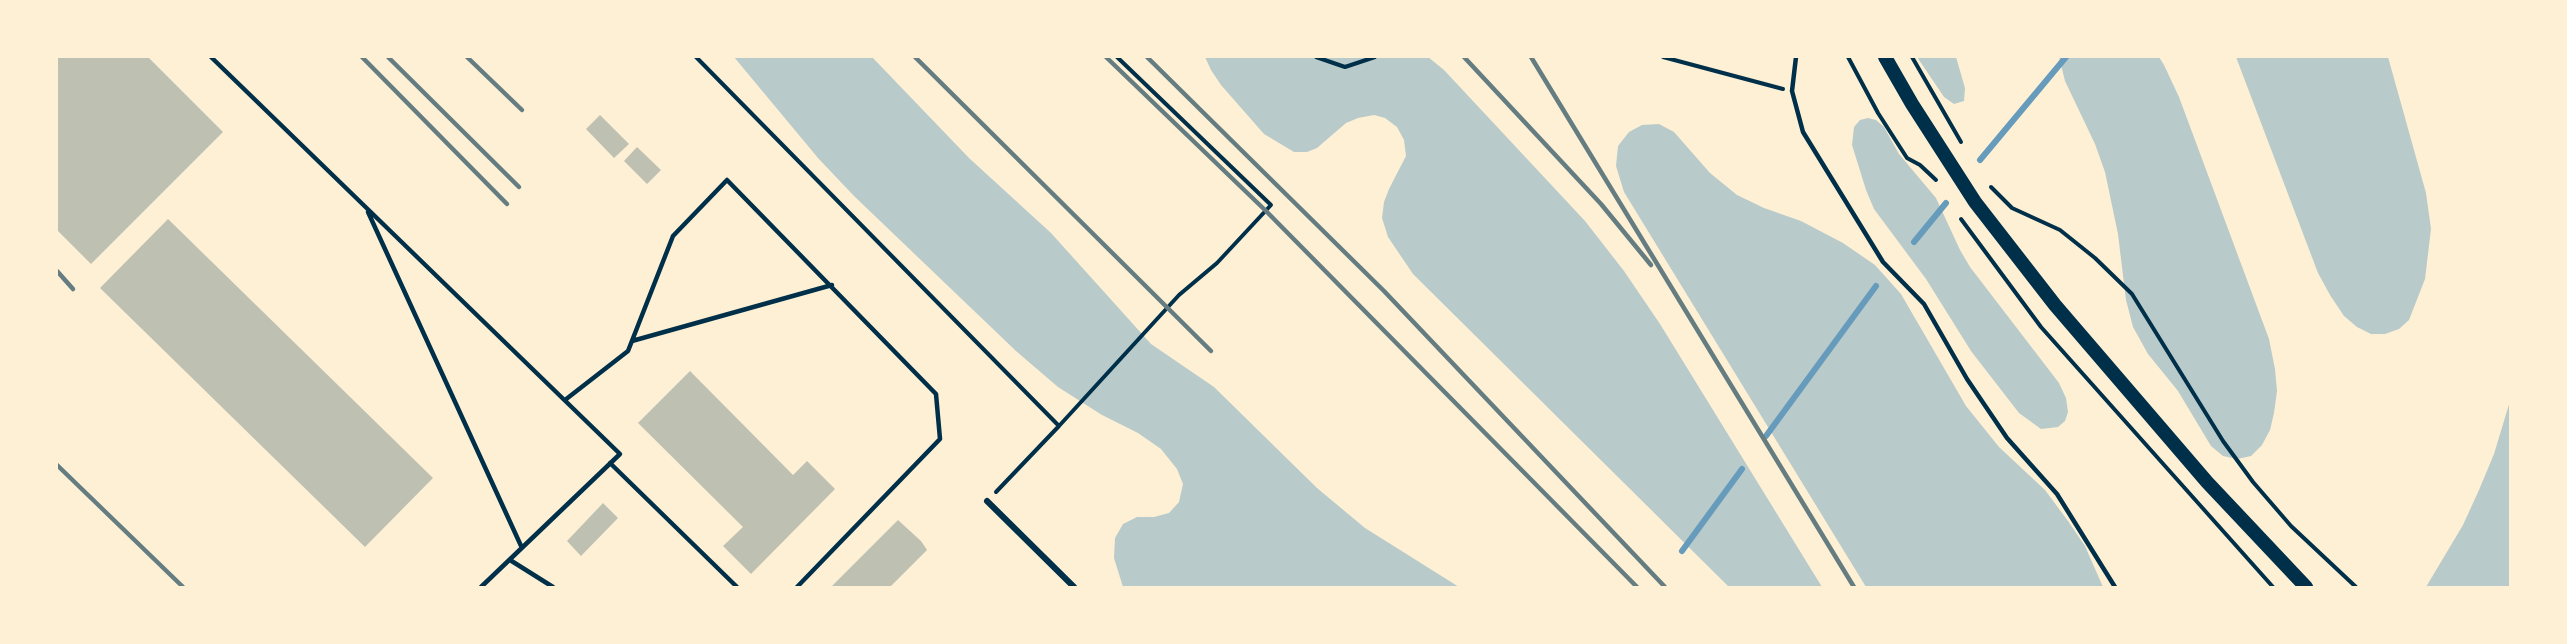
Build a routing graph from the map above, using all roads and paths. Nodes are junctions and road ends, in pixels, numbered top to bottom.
1 (211, 57) edge
2 (696, 57) edge
3 (1117, 57) edge
4 (1316, 57) edge
5 (1375, 57) edge
6 (1663, 57) edge
7 (1796, 57) edge
8 (1848, 57) edge
9 (1885, 57) edge
10 (1912, 57) edge
11 (1792, 91) junction
12 (1961, 142) dead end
13 (1936, 180) dead end
14 (1990, 187) dead end
15 (367, 208) junction
16 (1961, 219) dead end
17 (832, 285) junction
18 (632, 341) junction
19 (565, 400) junction
20 (1059, 426) junction
21 (610, 463) junction
22 (987, 501) joint
23 (522, 548) junction
24 (510, 560) junction
25 (481, 587) edge
26 (553, 587) edge
27 (737, 587) edge
28 (797, 587) edge
29 (1074, 587) edge
30 (2115, 587) edge
31 (2273, 587) edge
32 (2306, 587) edge
33 (2356, 587) edge

1 - 15 lane
2 - 20 path
3 - 20 path
4 - 5 path
6 - 11 path
7 - 11 lane
8 - 13 path
9 - 32 main road
10 - 12 path
11 - 30 lane
14 - 33 path
15 - 19 lane
15 - 23 lane
16 - 31 path
17 - 18 lane
17 - 18 lane
17 - 28 lane
18 - 19 lane
19 - 21 lane
20 - 22 path
21 - 23 lane
21 - 27 lane
22 - 29 street
23 - 24 lane
24 - 25 lane
24 - 26 lane

